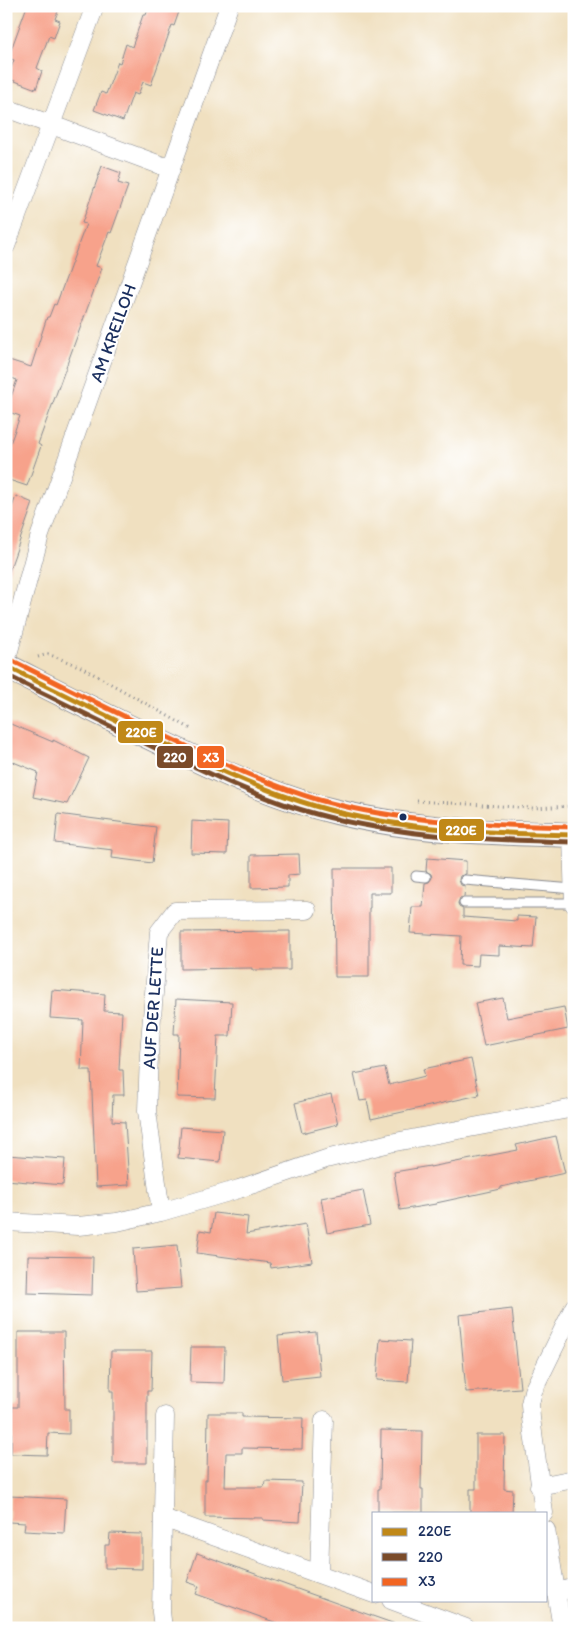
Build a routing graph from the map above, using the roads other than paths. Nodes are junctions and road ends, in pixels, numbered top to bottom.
1 (95, 6) edge
2 (229, 6) edge
3 (6, 108) edge
4 (52, 125) junction
5 (171, 169) junction
6 (6, 246) edge
7 (6, 664) edge
8 (573, 835) edge
9 (416, 876) dead end
10 (426, 877) dead end
11 (465, 880) dead end
12 (573, 898) edge
13 (464, 903) dead end
14 (307, 910) dead end
15 (574, 1108) edge
16 (161, 1212) junction
17 (6, 1222) edge
18 (574, 1307) edge
19 (165, 1416) dead end
20 (324, 1420) dead end
21 (574, 1479) edge
22 (540, 1486) junction
23 (544, 1512) edge
24 (163, 1518) junction
25 (548, 1542) edge
26 (318, 1574) junction
27 (574, 1587) edge
28 (556, 1592) junction
29 (372, 1593) edge
30 (396, 1602) edge
31 (163, 1628) edge
32 (466, 1628) edge
33 (562, 1628) edge

1 - 4 street
2 - 5 street, AM KREILOH
3 - 4 street
4 - 5 street
4 - 6 street
5 - 7 street, AM KREILOH
7 - 8 main road
8 - 12 street
9 - 10 lane
11 - 12 lane
12 - 13 lane
14 - 16 street, AUF DER LETTE
15 - 16 street
16 - 17 street
18 - 22 street
19 - 24 street
20 - 26 street
21 - 22 street
22 - 23 street
24 - 26 street
24 - 31 street
25 - 28 street
26 - 29 street
27 - 28 street
28 - 33 street
30 - 32 street

